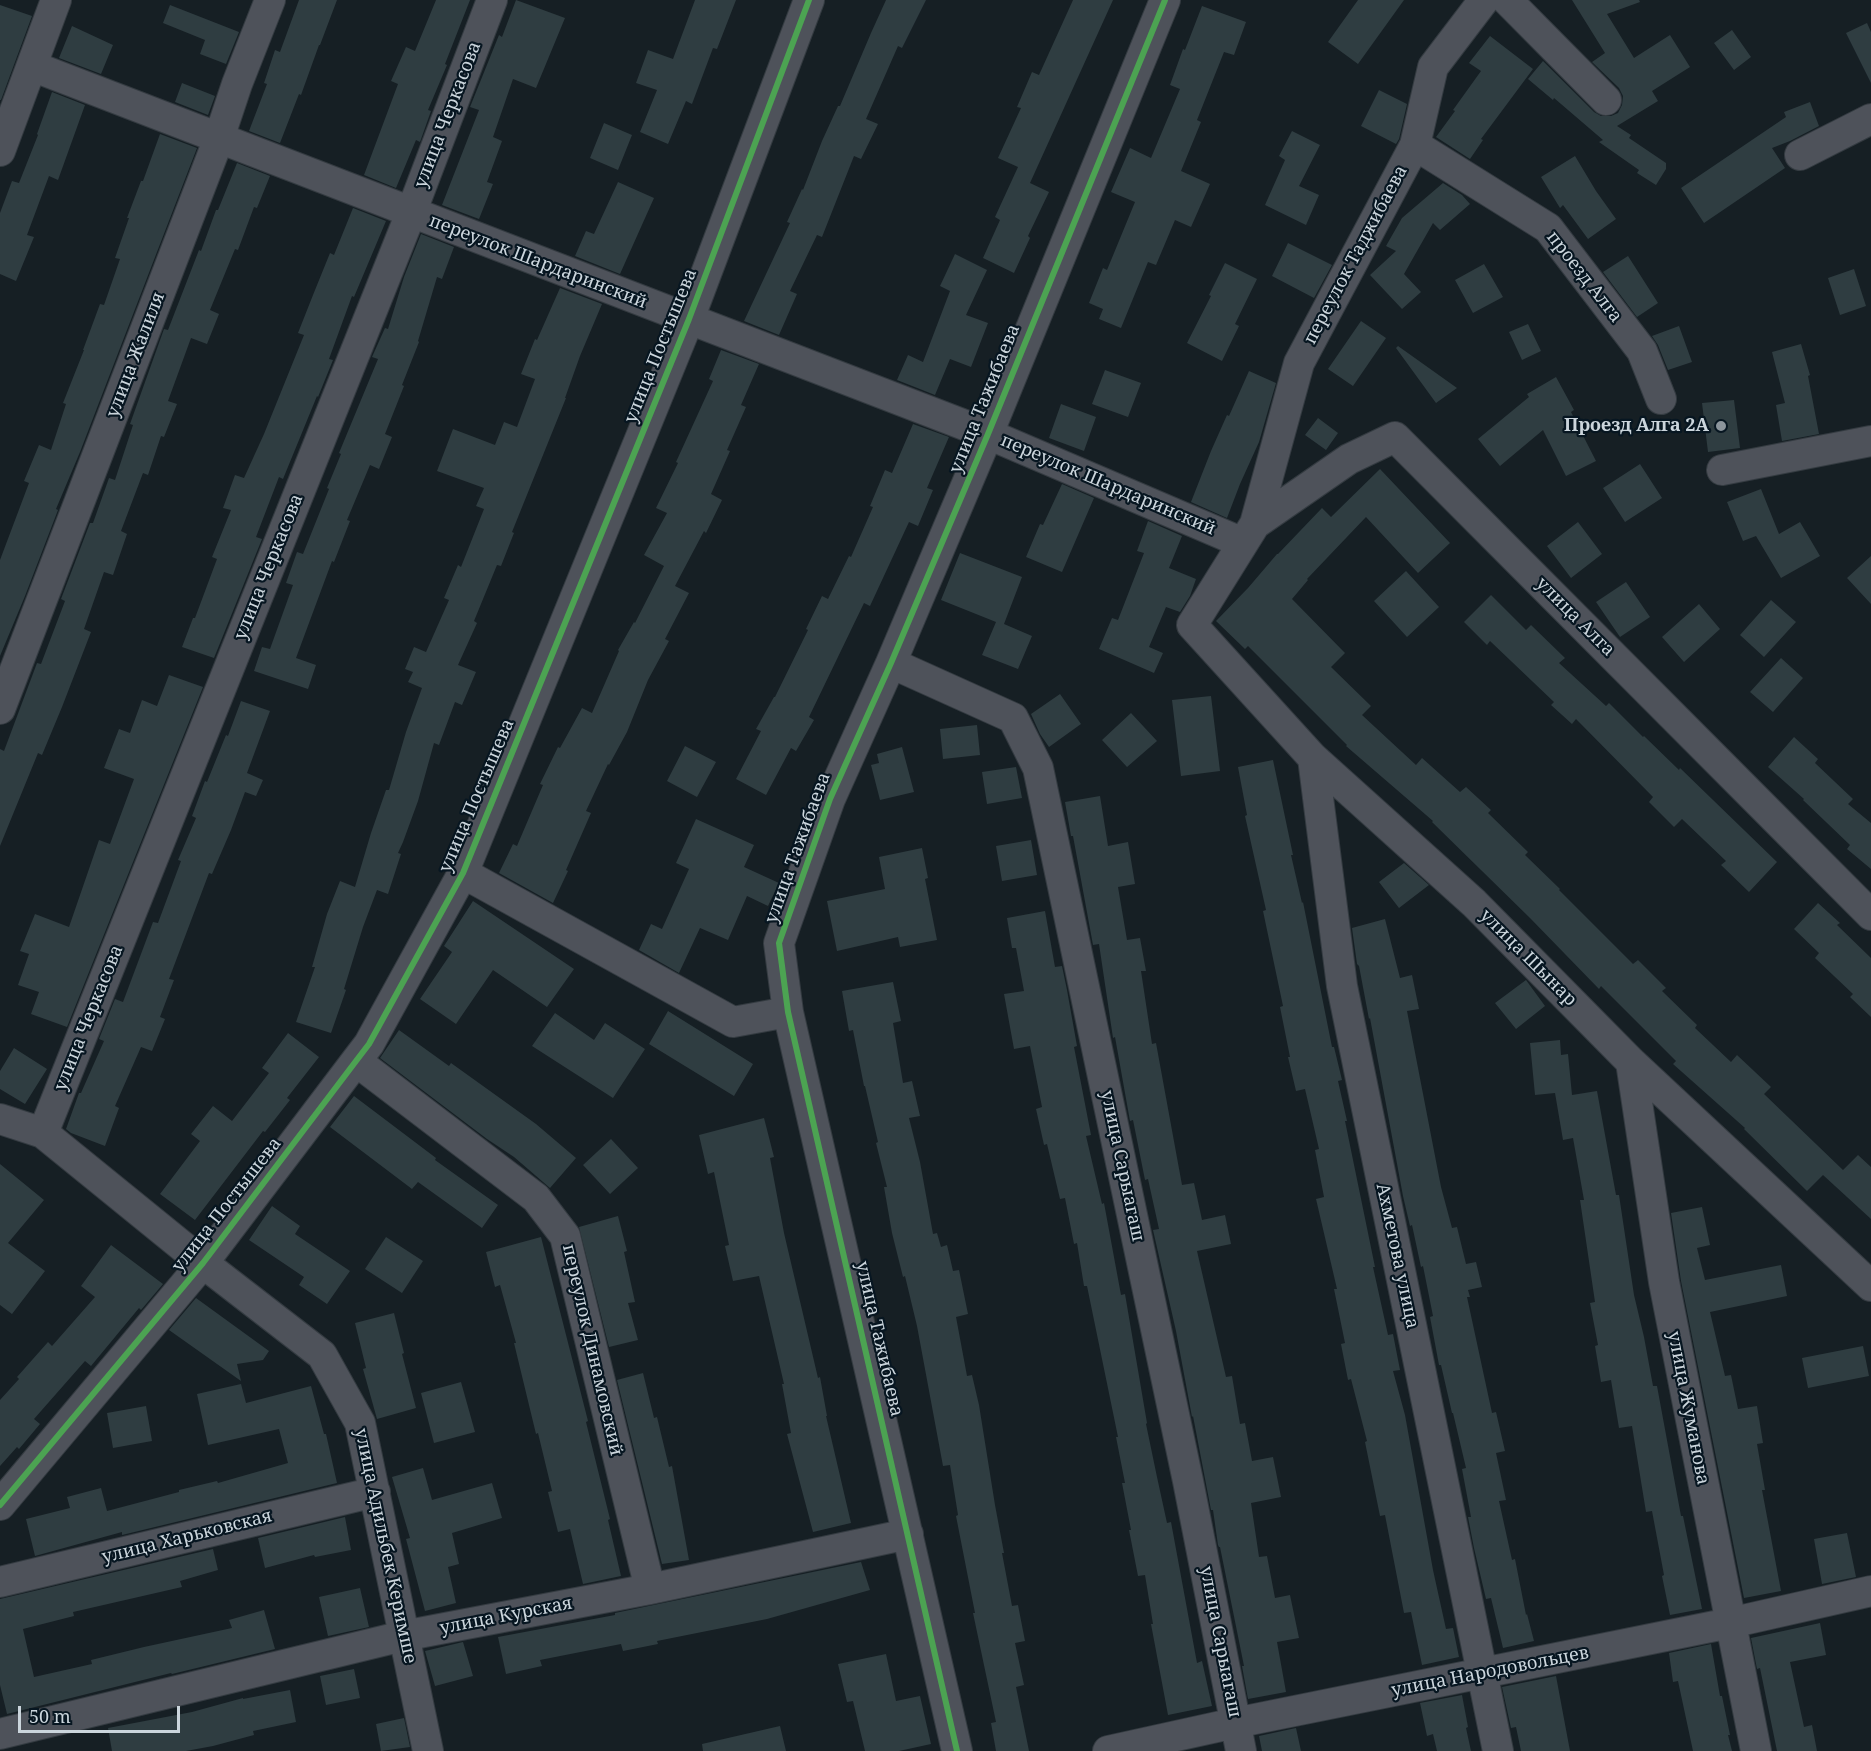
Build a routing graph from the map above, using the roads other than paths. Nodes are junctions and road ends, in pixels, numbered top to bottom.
1 (56, 0) edge
2 (270, 0) edge
3 (492, 0) edge
4 (809, 0) edge
5 (1165, 0) edge
6 (1484, 0) edge
7 (1507, 0) edge
8 (32, 66) junction
9 (1606, 100) dead end
10 (1871, 119) edge
11 (219, 138) junction
12 (1414, 145) junction
13 (0, 151) edge
14 (1800, 155) dead end
15 (411, 213) junction
16 (689, 319) junction
17 (1661, 399) dead end
18 (988, 434) junction
19 (1871, 441) edge
20 (1722, 470) dead end
21 (1249, 533) junction
22 (891, 663) junction
23 (0, 709) edge
24 (1314, 758) junction
25 (463, 873) junction
26 (1871, 915) edge
27 (788, 1012) junction
28 (356, 1061) junction
29 (1631, 1062) junction
30 (0, 1119) edge
31 (43, 1133) junction
32 (203, 1263) junction
33 (1871, 1286) edge
34 (375, 1491) junction
35 (0, 1505) edge
36 (909, 1534) junction
37 (0, 1582) edge
38 (650, 1589) junction
39 (1871, 1591) edge
40 (1730, 1623) junction
41 (403, 1636) junction
42 (1483, 1674) junction
43 (0, 1734) edge
44 (1238, 1737) edge
45 (429, 1751) edge
46 (957, 1751) edge
47 (1108, 1751) edge
48 (1498, 1751) edge
49 (1756, 1751) edge

1 - 8 street
2 - 11 street, улица Жалиля
3 - 15 street, улица Черкасова
4 - 16 street, улица Постышева
5 - 18 street, улица Тажибаева
6 - 12 street, переулок Таджибаева
7 - 9 street
8 - 11 street, переулок Шардаринский
8 - 13 street
10 - 14 street
11 - 15 street, переулок Шардаринский
11 - 23 street, улица Жалиля
12 - 17 street, проезд Алга
12 - 21 street, переулок Таджибаева
15 - 16 street, переулок Шардаринский
15 - 31 street, улица Черкасова
16 - 18 street, переулок Шардаринский
16 - 25 street, улица Постышева
18 - 21 street, переулок Шардаринский
18 - 22 street, улица Тажибаева
19 - 20 street
21 - 24 street, улица Шынар
21 - 26 street, улица Алга
22 - 27 street, улица Тажибаева
22 - 44 street, улица Сарыагаш
24 - 29 street, улица Шынар
24 - 42 street, Ахметова улица
25 - 27 street
25 - 28 street, улица Постышева
27 - 36 street, улица Тажибаева
28 - 32 street, улица Постышева
28 - 38 street, переулок Динамовский
29 - 33 street, улица Шынар
29 - 40 street, улица Жуманова
30 - 31 street, улица Адильбек Керимше
31 - 32 street, улица Адильбек Керимше
32 - 34 street, улица Адильбек Керимше
32 - 35 street, улица Постышева
34 - 37 street, улица Харьковская
34 - 41 street, улица Адильбек Керимше
36 - 38 street, улица Курская
36 - 46 street, улица Тажибаева
38 - 41 street, улица Курская
39 - 40 street, улица Народовольцев
40 - 42 street, улица Народовольцев
40 - 49 street, улица Жуманова
41 - 43 street, улица Курская
41 - 45 street, улица Адильбек Керимше
42 - 44 street, улица Народовольцев
42 - 48 street, Ахметова улица
44 - 47 street, улица Народовольцев

